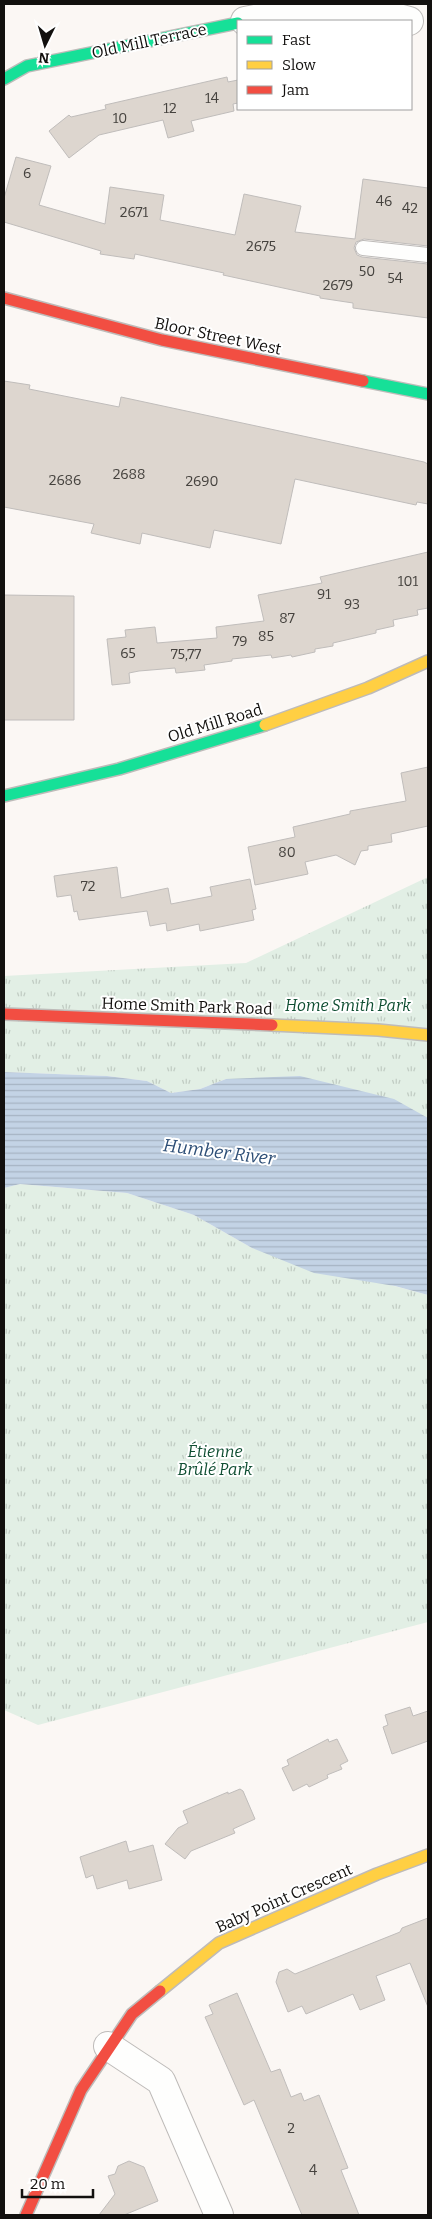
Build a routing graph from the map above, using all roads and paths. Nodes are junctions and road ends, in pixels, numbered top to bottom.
1 (367, 6) edge
2 (250, 20) edge
3 (405, 20) edge
4 (237, 23) edge
5 (412, 23) edge
6 (428, 27) edge
7 (4, 79) edge
8 (363, 248) dead end
9 (428, 255) edge
10 (4, 298) edge
11 (428, 394) edge
12 (428, 660) edge
13 (4, 796) edge
14 (4, 1014) edge
15 (428, 1035) edge
16 (428, 1855) edge
17 (108, 2046) junction
18 (26, 2215) edge
19 (219, 2215) edge

1 - 2 street
1 - 3 street
4 - 7 street, Old Mill Terrace
5 - 6 street
8 - 9 lane
10 - 11 street, Bloor Street West
12 - 13 street, Old Mill Road
14 - 15 street, Home Smith Park Road
16 - 17 street, Baby Point Crescent
17 - 18 street, Baby Point Crescent
17 - 19 street

